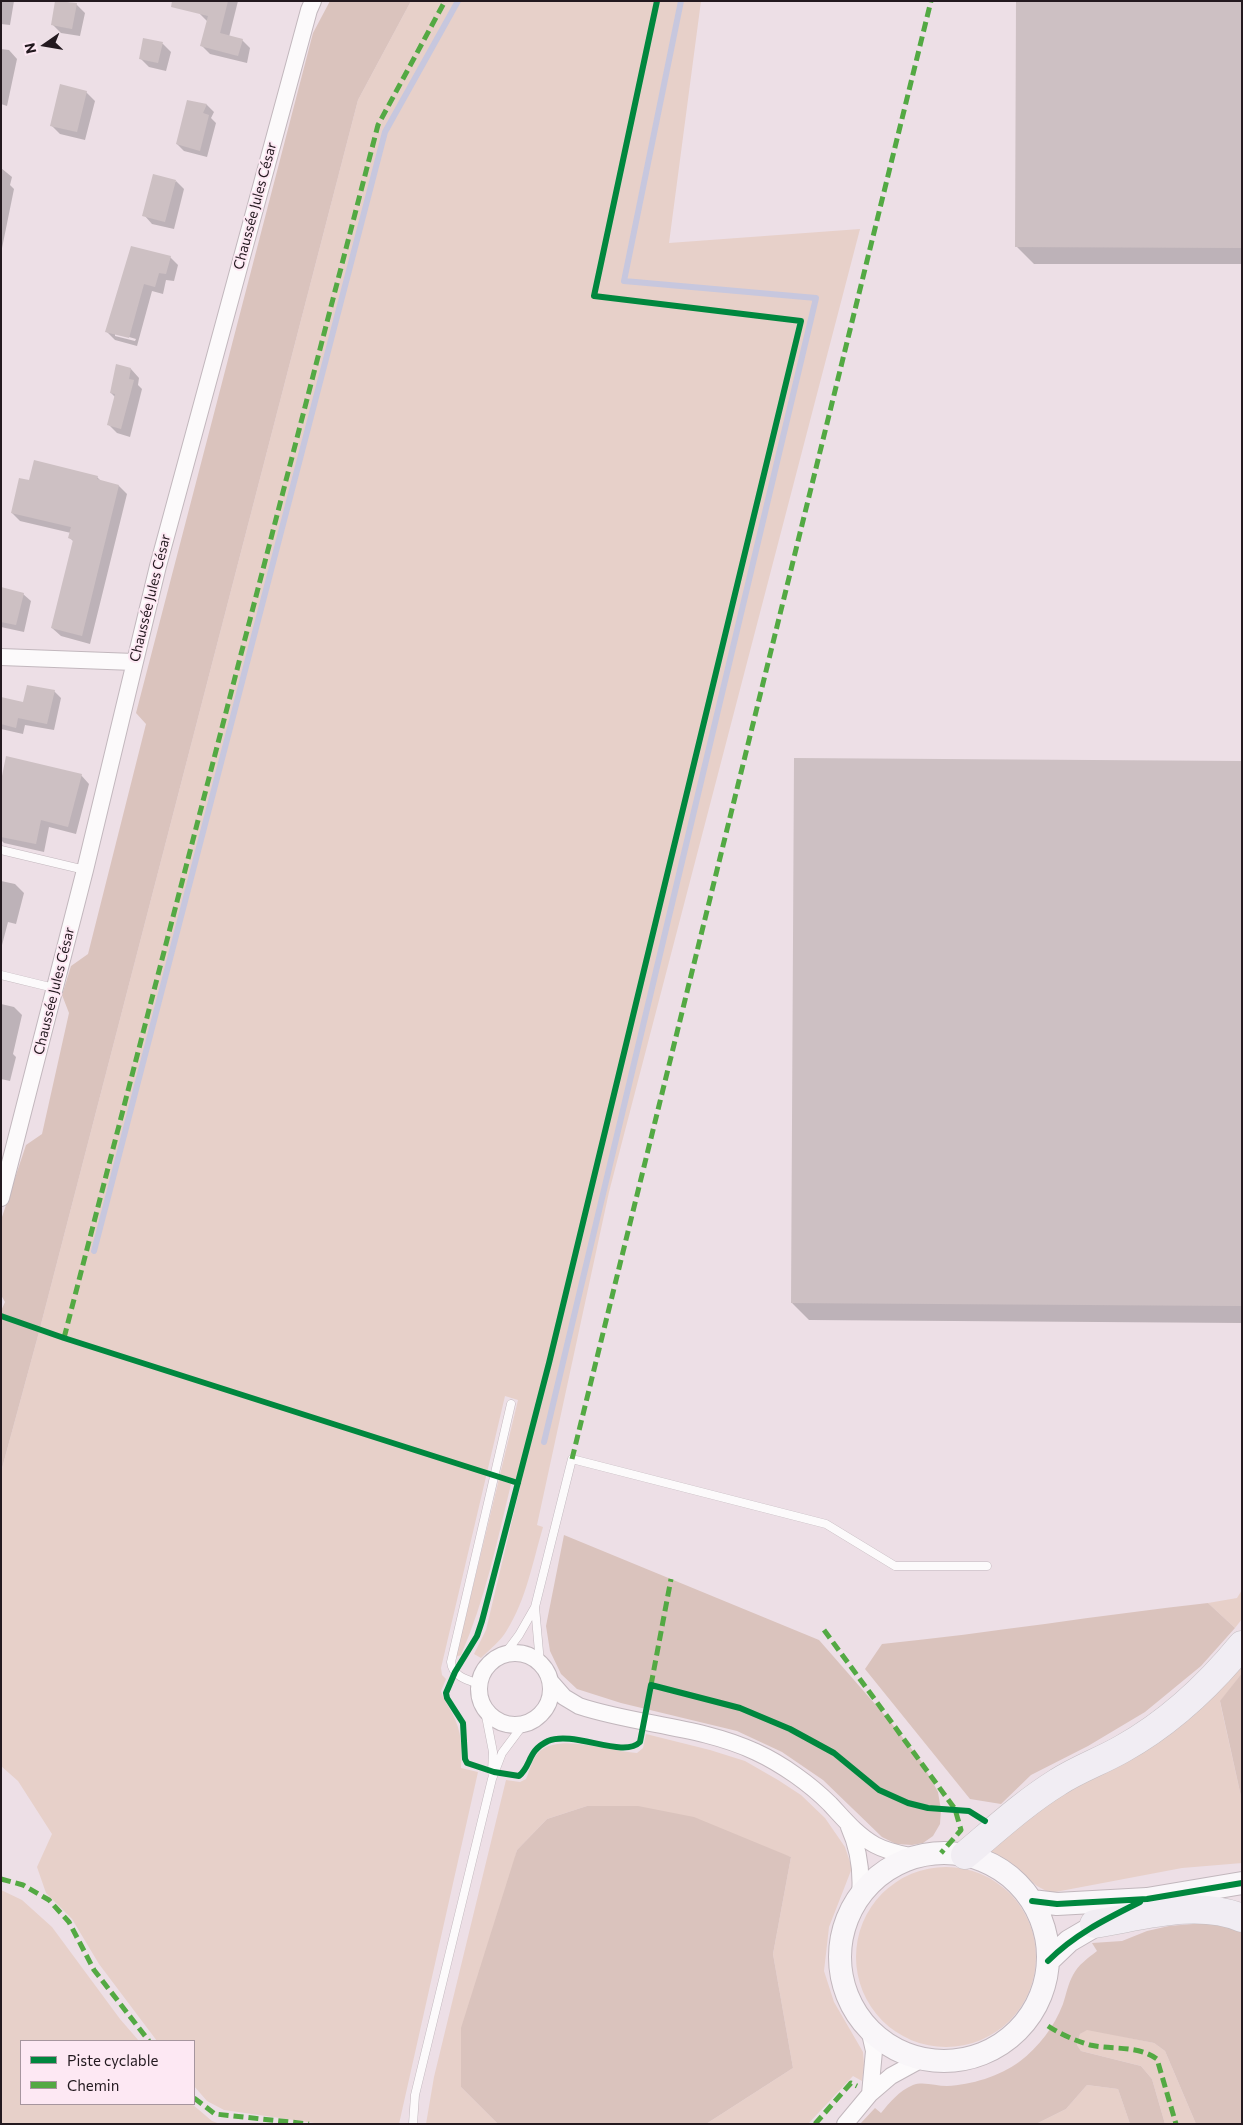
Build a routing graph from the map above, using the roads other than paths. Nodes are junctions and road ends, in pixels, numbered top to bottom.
1 (313, 1) edge
2 (1, 657) edge
3 (134, 662) junction
4 (1, 850) edge
5 (85, 870) junction
6 (1, 975) edge
7 (54, 988) junction
8 (1, 1198) edge
9 (511, 1404) dead end
10 (988, 1566) dead end
11 (535, 1607) junction
12 (1242, 1645) edge
13 (504, 1654) junction
14 (540, 1663) junction
15 (550, 1681) junction
16 (479, 1684) junction
17 (591, 1710) junction
18 (485, 1711) junction
19 (542, 1714) junction
20 (523, 1725) junction
21 (492, 1779) junction
22 (847, 1823) junction
23 (965, 1855) junction
24 (915, 1857) junction
25 (1242, 1884) edge
26 (860, 1896) junction
27 (1147, 1899) junction
28 (1032, 1901) junction
29 (1242, 1918) edge
30 (1094, 1924) junction
31 (1048, 1961) junction
32 (869, 2029) junction
33 (922, 2059) junction
34 (870, 2094) junction
35 (413, 2124) edge
36 (846, 2124) edge

1 - 3 street, Chaussée Jules César
2 - 3 street
3 - 5 street, Chaussée Jules César
4 - 5 lane
5 - 7 street, Chaussée Jules César
6 - 7 lane
7 - 8 street, Chaussée Jules César
9 - 16 lane
10 - 11 lane
11 - 13 lane
11 - 14 lane
12 - 23 highway
13 - 14 street
13 - 16 street
14 - 15 street
15 - 17 street
15 - 19 street
16 - 18 street
17 - 19 street
17 - 22 street
18 - 20 street
18 - 21 lane
19 - 20 street
20 - 21 lane
21 - 35 lane
22 - 24 street
22 - 26 street
23 - 24 main road
23 - 28 main road
24 - 26 main road
25 - 27 main road
26 - 32 main road
27 - 28 main road
27 - 30 main road
28 - 31 main road
29 - 30 highway
30 - 31 main road
31 - 33 main road
32 - 33 main road
32 - 34 street
33 - 34 street
34 - 36 street

